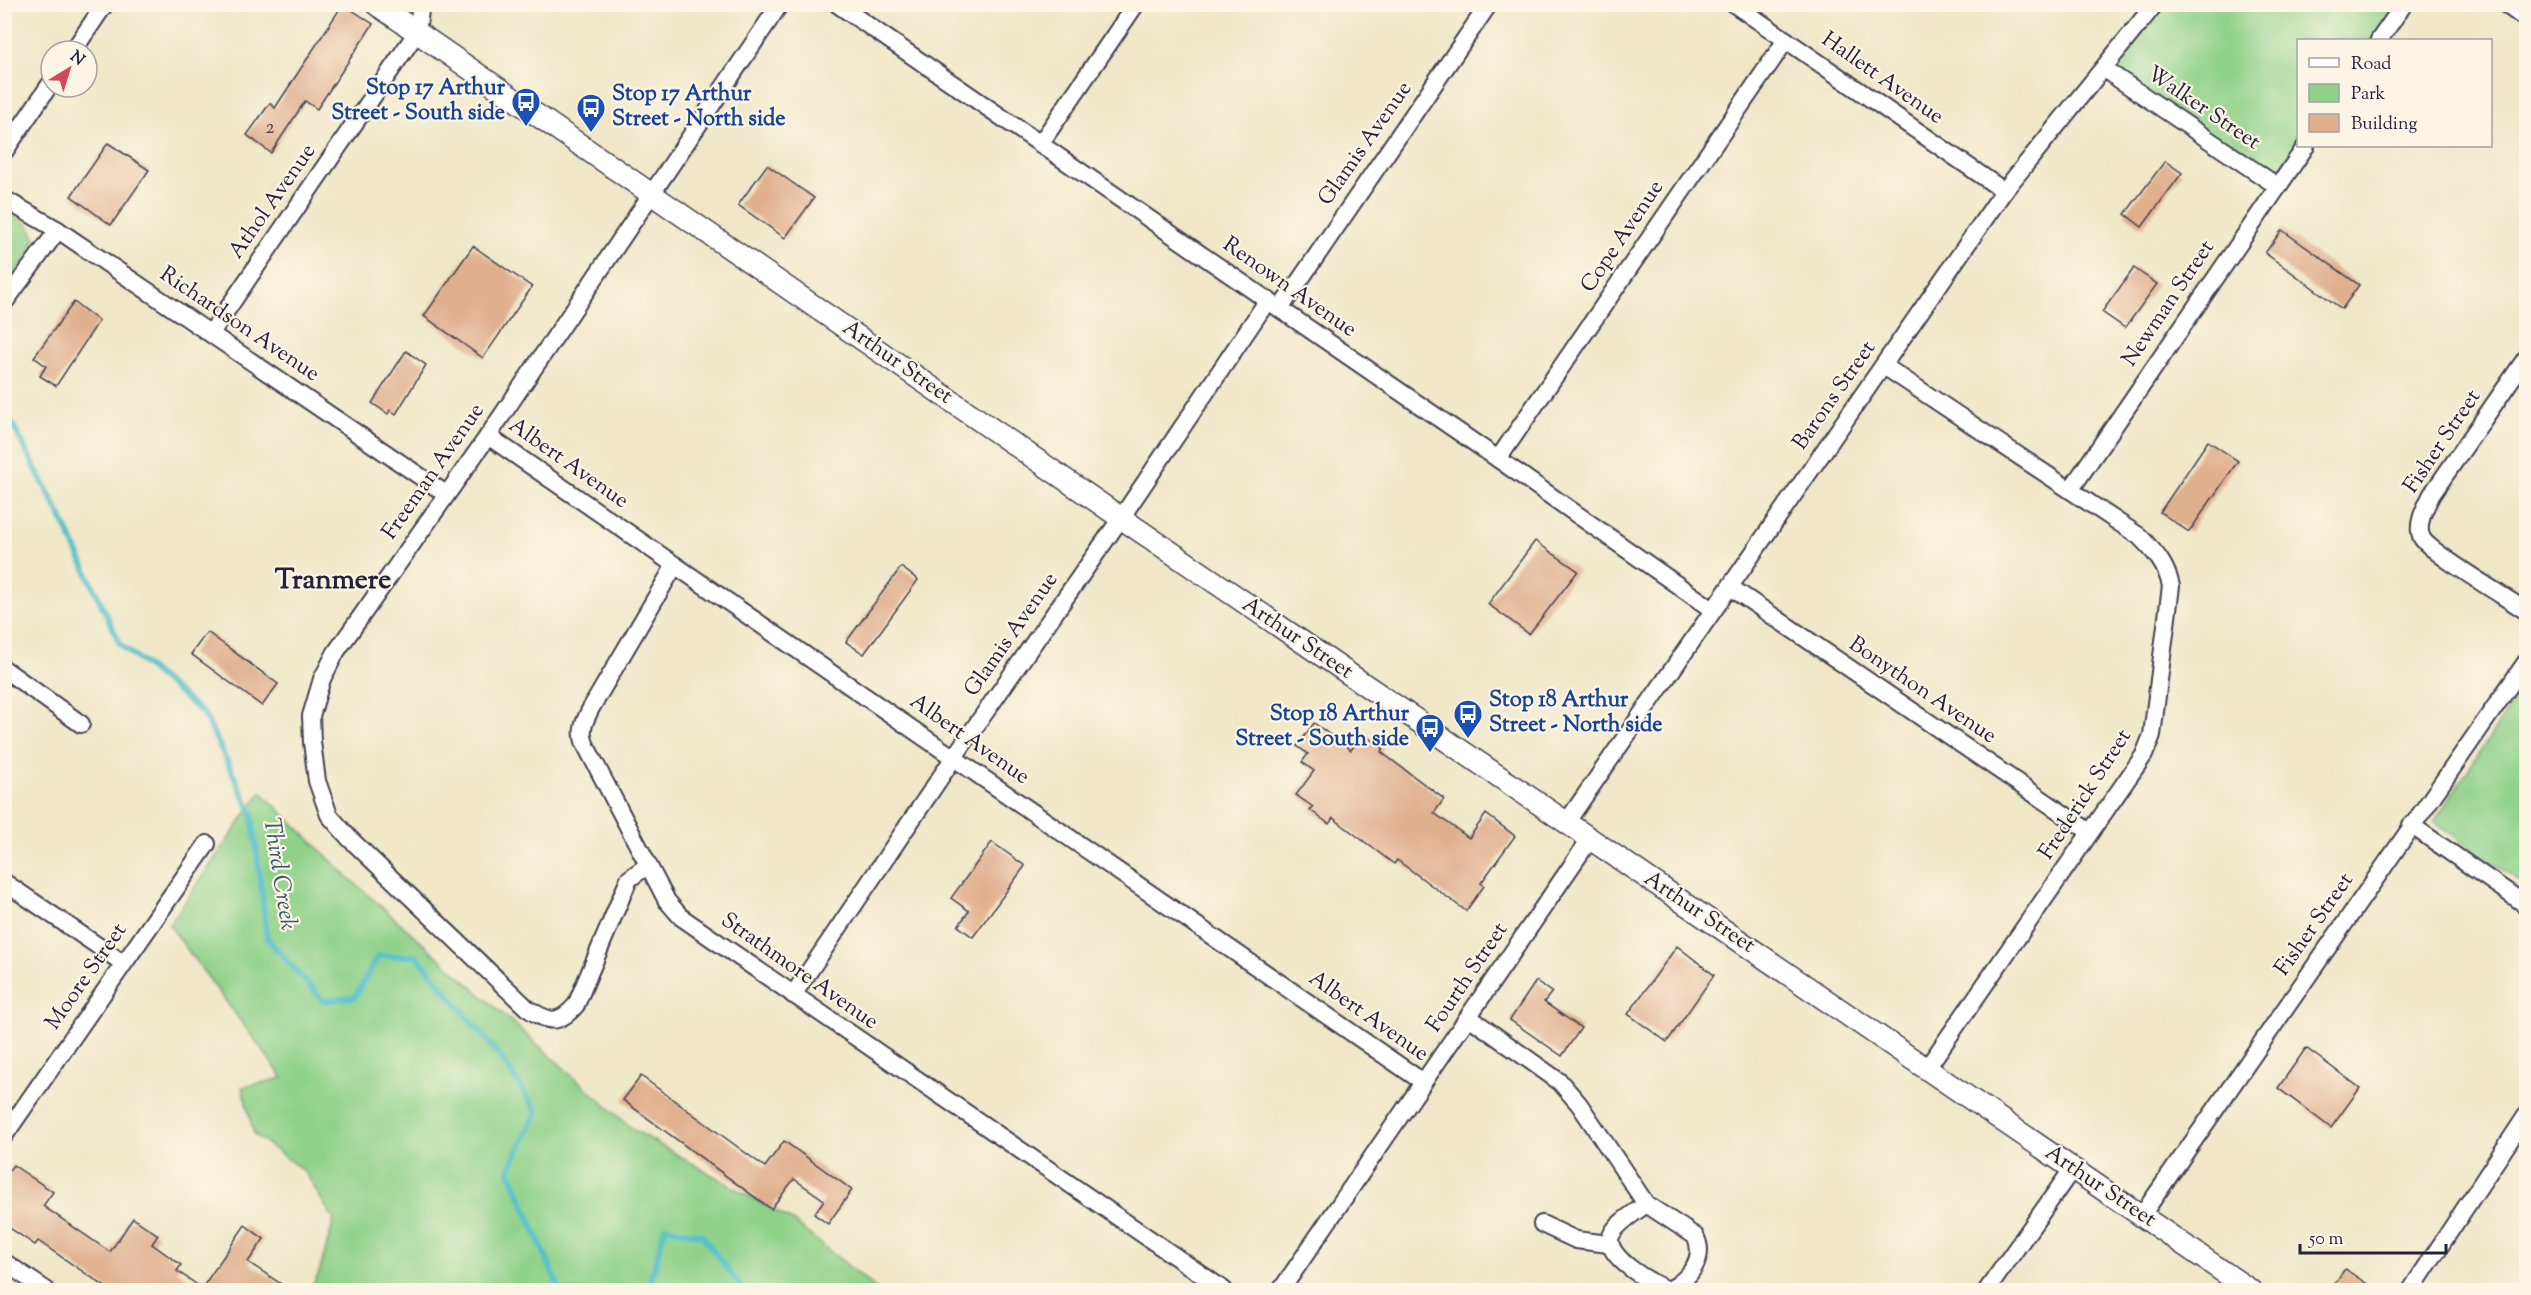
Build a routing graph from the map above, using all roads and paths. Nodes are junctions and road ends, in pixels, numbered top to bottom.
1 (105, 4) edge
2 (376, 4) edge
3 (421, 4) edge
4 (780, 4) edge
5 (837, 4) edge
6 (1136, 4) edge
7 (1489, 4) edge
8 (1734, 4) edge
9 (2155, 4) edge
10 (2404, 4) edge
11 (2505, 4) edge
12 (2526, 19) edge
13 (417, 32) junction
14 (81, 39) edge
15 (2380, 39) edge
16 (1786, 40) junction
17 (2104, 69) junction
18 (41, 99) edge
19 (1040, 144) junction
20 (2305, 147) edge
21 (4, 152) edge
22 (2277, 186) junction
23 (2004, 191) junction
24 (651, 193) junction
25 (4, 199) edge
26 (58, 230) junction
27 (4, 303) edge
28 (1274, 304) junction
29 (211, 333) junction
30 (2526, 358) edge
31 (1884, 366) junction
32 (488, 436) junction
33 (1498, 459) junction
34 (2071, 489) junction
35 (446, 494) junction
36 (1121, 518) junction
37 (675, 565) junction
38 (1730, 587) junction
39 (1713, 610) junction
40 (2526, 611) edge
41 (2526, 662) edge
42 (4, 669) edge
43 (81, 724) dead end
44 (954, 756) junction
45 (1566, 823) junction
46 (2411, 825) junction
47 (2090, 832) junction
48 (1590, 839) junction
49 (207, 844) dead end
50 (648, 865) junction
51 (4, 882) edge
52 (2526, 905) edge
53 (123, 963) junction
54 (793, 995) junction
55 (1469, 1017) junction
56 (1927, 1068) junction
57 (1423, 1082) junction
58 (2526, 1116) edge
59 (4, 1136) edge
60 (2073, 1168) junction
61 (1646, 1204) junction
62 (2142, 1215) junction
63 (1542, 1224) dead end
64 (1609, 1244) junction
65 (4, 1262) edge
66 (46, 1290) edge
67 (1224, 1290) edge
68 (1281, 1290) edge
69 (1669, 1290) edge
70 (1987, 1290) edge
71 (2250, 1290) edge
72 (2411, 1290) edge

1 - 14 street
2 - 13 street, Arthur Street
3 - 13 street, Athol Avenue
4 - 24 street, Freeman Avenue
5 - 19 street, Renown Avenue
6 - 19 street
7 - 28 street, Glamis Avenue
8 - 16 street, Hallett Avenue
9 - 17 street, Barons Street
10 - 15 street
11 - 12 street
13 - 24 street, Arthur Street
13 - 29 street, Athol Avenue
16 - 23 street, Hallett Avenue
16 - 33 street, Cope Avenue
17 - 22 street, Walker Street
17 - 23 street, Barons Street
18 - 21 street
19 - 28 street, Renown Avenue
20 - 22 street, Newman Street
22 - 34 street, Newman Street
23 - 31 street, Barons Street
24 - 32 street, Freeman Avenue
24 - 36 street, Arthur Street
25 - 26 street, Richardson Avenue
26 - 27 street
26 - 29 street, Richardson Avenue
28 - 33 street, Renown Avenue
28 - 36 street, Glamis Avenue
29 - 35 street, Richardson Avenue
30 - 40 street, Fisher Street
31 - 34 street, Frederick Street
31 - 38 street, Barons Street
32 - 35 street, Freeman Avenue
32 - 37 street, Albert Avenue
33 - 39 street, Renown Avenue
34 - 47 street, Frederick Street
35 - 50 street, Freeman Avenue
36 - 44 street, Glamis Avenue
36 - 45 street, Arthur Street
37 - 44 street, Albert Avenue
37 - 50 street, Strathmore Avenue
38 - 39 street, Barons Street
38 - 47 street, Bonython Avenue
39 - 45 street, Barons Street
41 - 46 street, Fisher Street
42 - 43 street
44 - 54 street, Glamis Avenue
44 - 57 street, Albert Avenue
45 - 48 street, Arthur Street
46 - 52 street
46 - 62 street, Fisher Street
47 - 56 street, Frederick Street
48 - 55 street, Fourth Street
48 - 56 street, Arthur Street
49 - 53 street, Moore Street
50 - 54 street, Strathmore Avenue
51 - 53 street
53 - 59 street, Moore Street
54 - 67 street, Strathmore Avenue
55 - 57 street, Fourth Street
55 - 61 street
56 - 60 street, Arthur Street
57 - 68 street, Fourth Street
58 - 72 street
60 - 62 street, Arthur Street
60 - 70 street
61 - 64 street
61 - 69 street
62 - 71 street, Arthur Street
63 - 64 street
64 - 69 street
65 - 66 street

